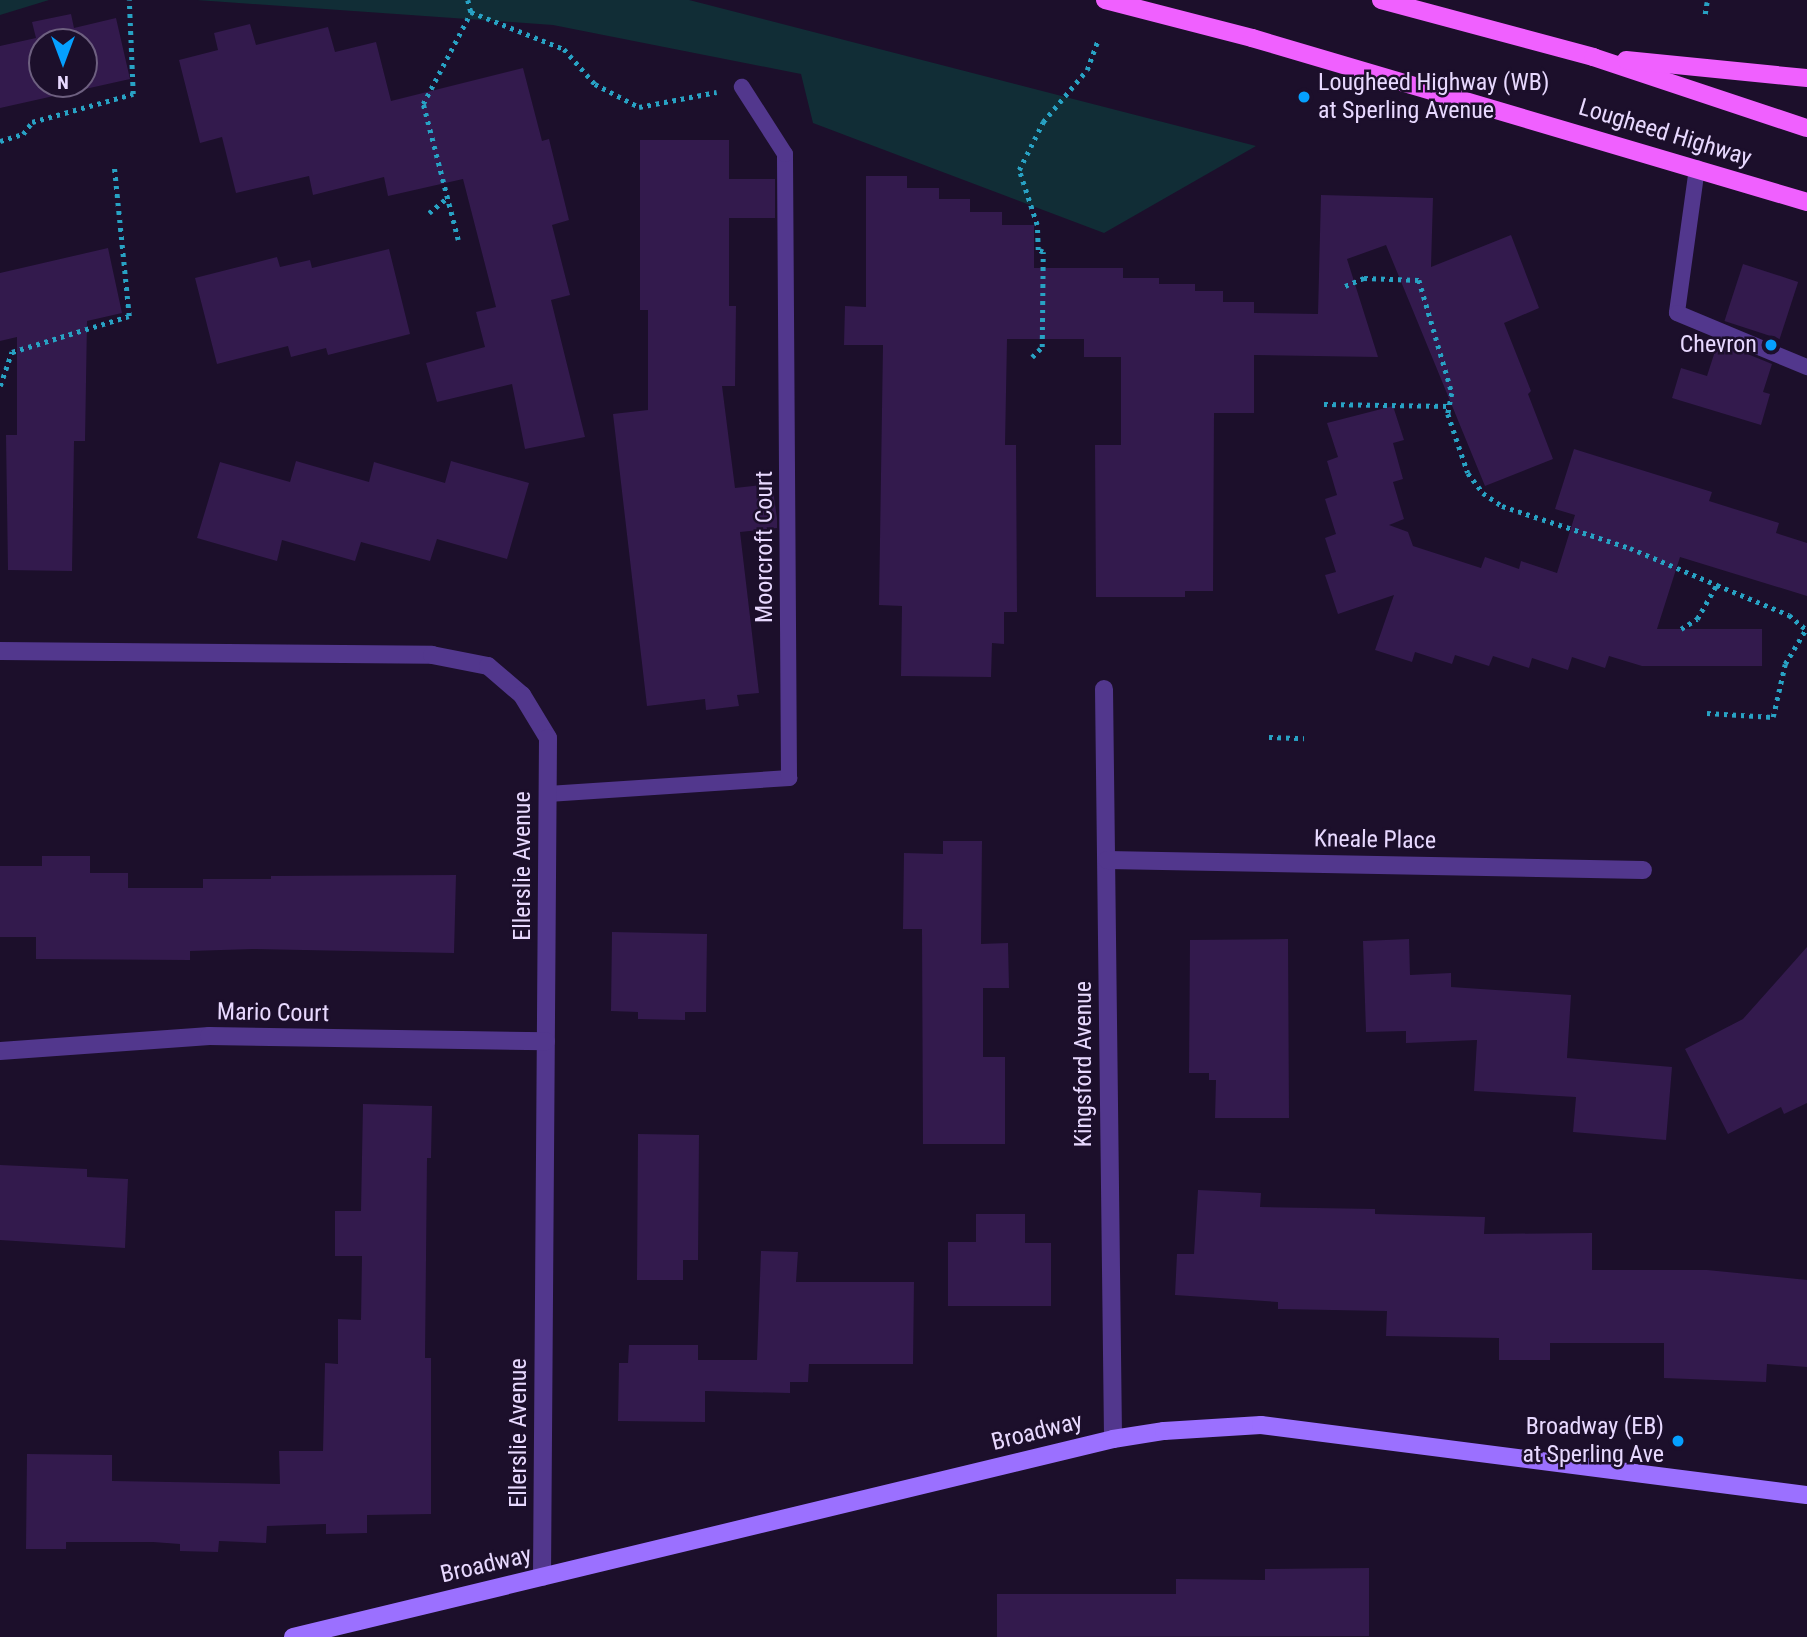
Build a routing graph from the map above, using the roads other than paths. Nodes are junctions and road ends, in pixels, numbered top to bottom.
1 (1105, 0) edge
2 (1381, 0) edge
3 (1593, 57) junction
4 (1807, 78) edge
5 (742, 87) road end
6 (1807, 128) edge
7 (1697, 168) junction
8 (1807, 202) edge
9 (1807, 367) edge
10 (0, 651) edge
11 (1104, 689) dead end
12 (548, 794) junction
13 (1107, 860) junction
14 (1643, 870) dead end
15 (546, 1041) junction
16 (0, 1051) edge
17 (1113, 1439) junction
18 (1807, 1495) edge
19 (542, 1577) junction
20 (293, 1637) edge

1 - 7 main road, Lougheed Highway
2 - 3 main road, Lougheed Highway
3 - 4 main road
3 - 6 main road, Lougheed Highway
5 - 12 lane, Moorcroft Court
7 - 8 main road, Lougheed Highway
7 - 9 lane
10 - 12 street, Ellerslie Avenue
11 - 13 street, Kingsford Avenue
12 - 15 street, Ellerslie Avenue
13 - 14 street, Kneale Place
13 - 17 street, Kingsford Avenue
15 - 16 street, Mario Court
15 - 19 street, Ellerslie Avenue
17 - 18 street, Broadway
17 - 19 street, Broadway
19 - 20 street, Broadway

